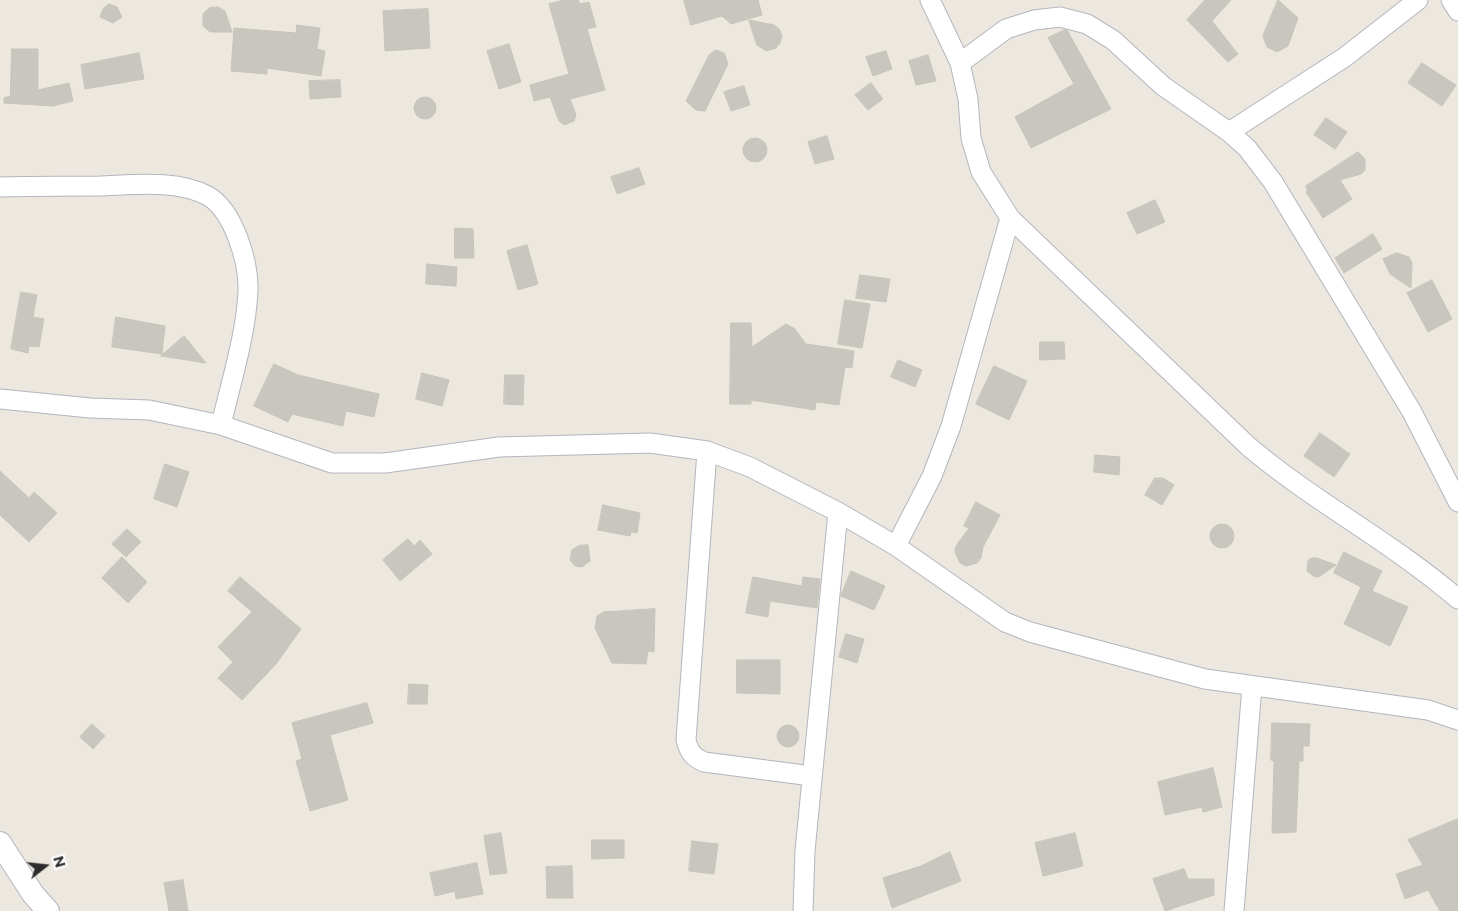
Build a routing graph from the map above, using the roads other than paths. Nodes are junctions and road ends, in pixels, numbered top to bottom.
1 (930, 0) edge
2 (1418, 0) edge
3 (1451, 0) edge
4 (1458, 11) edge
5 (960, 63) junction
6 (1230, 132) junction
7 (0, 187) edge
8 (1010, 218) junction
9 (0, 399) edge
10 (221, 425) junction
11 (707, 451) junction
12 (1458, 502) edge
13 (838, 512) junction
14 (896, 546) junction
15 (1458, 600) edge
16 (1252, 686) junction
17 (1458, 720) edge
18 (812, 776) junction
19 (0, 843) edge
20 (48, 911) edge
21 (803, 911) edge
22 (1234, 911) edge

1 - 5 street
2 - 6 street
3 - 4 street
5 - 6 street
5 - 8 street
6 - 12 street
7 - 10 street
8 - 14 street
8 - 15 street
9 - 10 street
10 - 11 street
11 - 13 street
11 - 18 street
13 - 14 street
13 - 18 street
14 - 16 street
16 - 17 street
16 - 22 street
18 - 21 street
19 - 20 street

